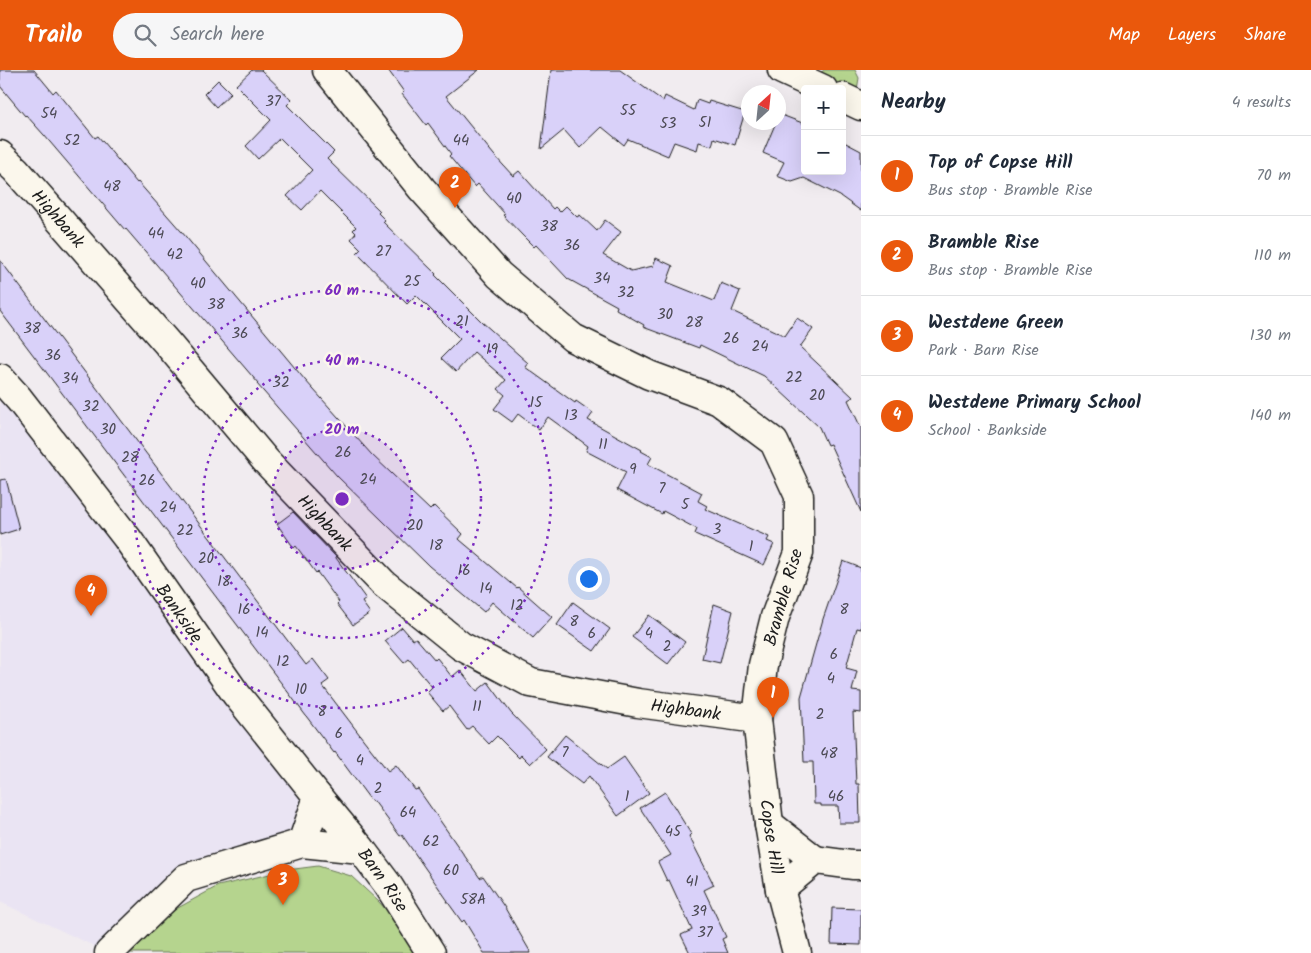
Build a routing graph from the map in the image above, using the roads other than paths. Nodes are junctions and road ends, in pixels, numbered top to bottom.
1 (327, 70) edge
2 (782, 70) edge
3 (814, 85) edge
4 (846, 100) edge
5 (861, 106) edge
6 (0, 154) edge
7 (0, 378) edge
8 (757, 719) junction
9 (318, 797) junction
10 (769, 824) junction
11 (302, 843) junction
12 (361, 849) junction
13 (815, 860) junction
14 (861, 865) edge
15 (780, 889) junction
16 (109, 953) edge
17 (431, 953) edge
18 (796, 953) edge

1 - 8 street, Bramble Rise
2 - 3 street
4 - 5 street
6 - 8 street, Highbank
7 - 9 street, Bankside
8 - 10 street, Copse Hill
9 - 11 street
9 - 12 street, Bankside
10 - 13 street
10 - 15 street, Copse Hill
11 - 12 street, Barn Rise
11 - 16 street, Barn Rise
12 - 17 street, Barn Rise
13 - 14 street
13 - 15 street
15 - 18 street, Copse Hill

